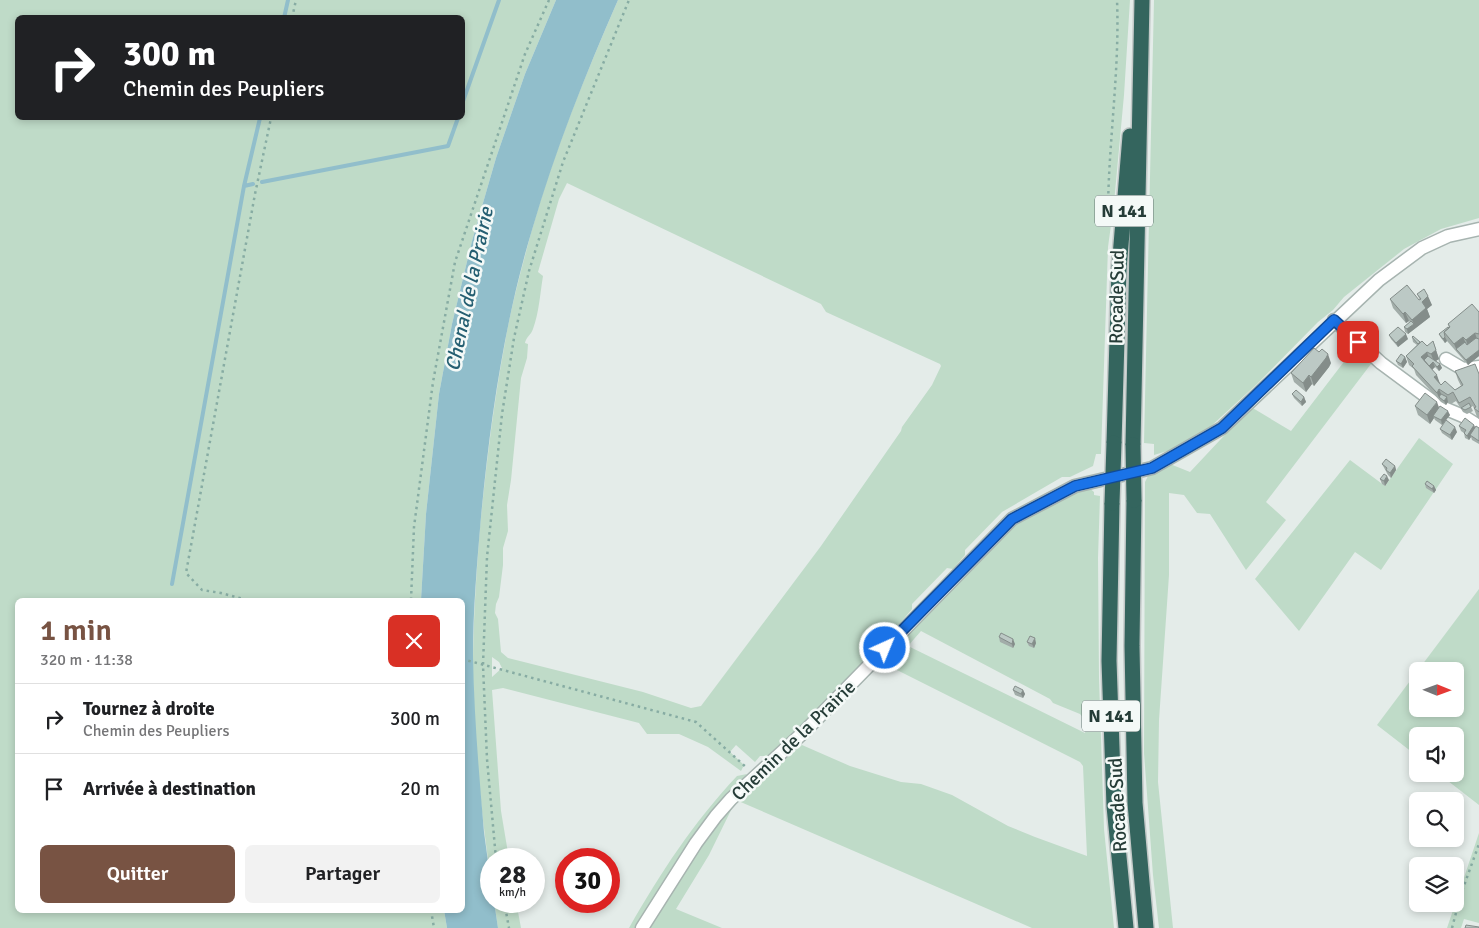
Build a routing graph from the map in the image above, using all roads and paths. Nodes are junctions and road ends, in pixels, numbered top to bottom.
1 (296, 0) edge
2 (549, 0) edge
3 (629, 0) edge
4 (1117, 0) edge
5 (1142, 0) edge
6 (293, 15) edge
7 (271, 120) edge
8 (1108, 226) dead end
9 (1479, 229) edge
10 (1334, 320) junction
11 (1446, 359) dead end
12 (1479, 367) edge
13 (1479, 426) edge
14 (240, 598) edge
15 (411, 598) edge
16 (465, 660) edge
17 (483, 665) junction
18 (756, 775) junction
19 (1479, 844) edge
20 (495, 848) edge
21 (431, 913) edge
22 (506, 913) edge
23 (434, 928) edge
24 (509, 928) edge
25 (642, 928) edge
26 (1126, 928) edge
27 (1146, 928) edge
28 (1452, 928) edge

1 - 6 path
2 - 15 path
3 - 17 path
4 - 8 path
5 - 26 highway, Rocade Sud / N 141, bridge
5 - 27 highway, Rocade Sud / N 141, bridge
7 - 14 path
9 - 10 street, Chemin de la Prairie
10 - 13 street
10 - 18 street, Chemin de la Prairie
11 - 12 street
16 - 17 path
17 - 18 path
17 - 20 path
18 - 25 street, Chemin de la Prairie
19 - 28 path
21 - 23 path
22 - 24 path

